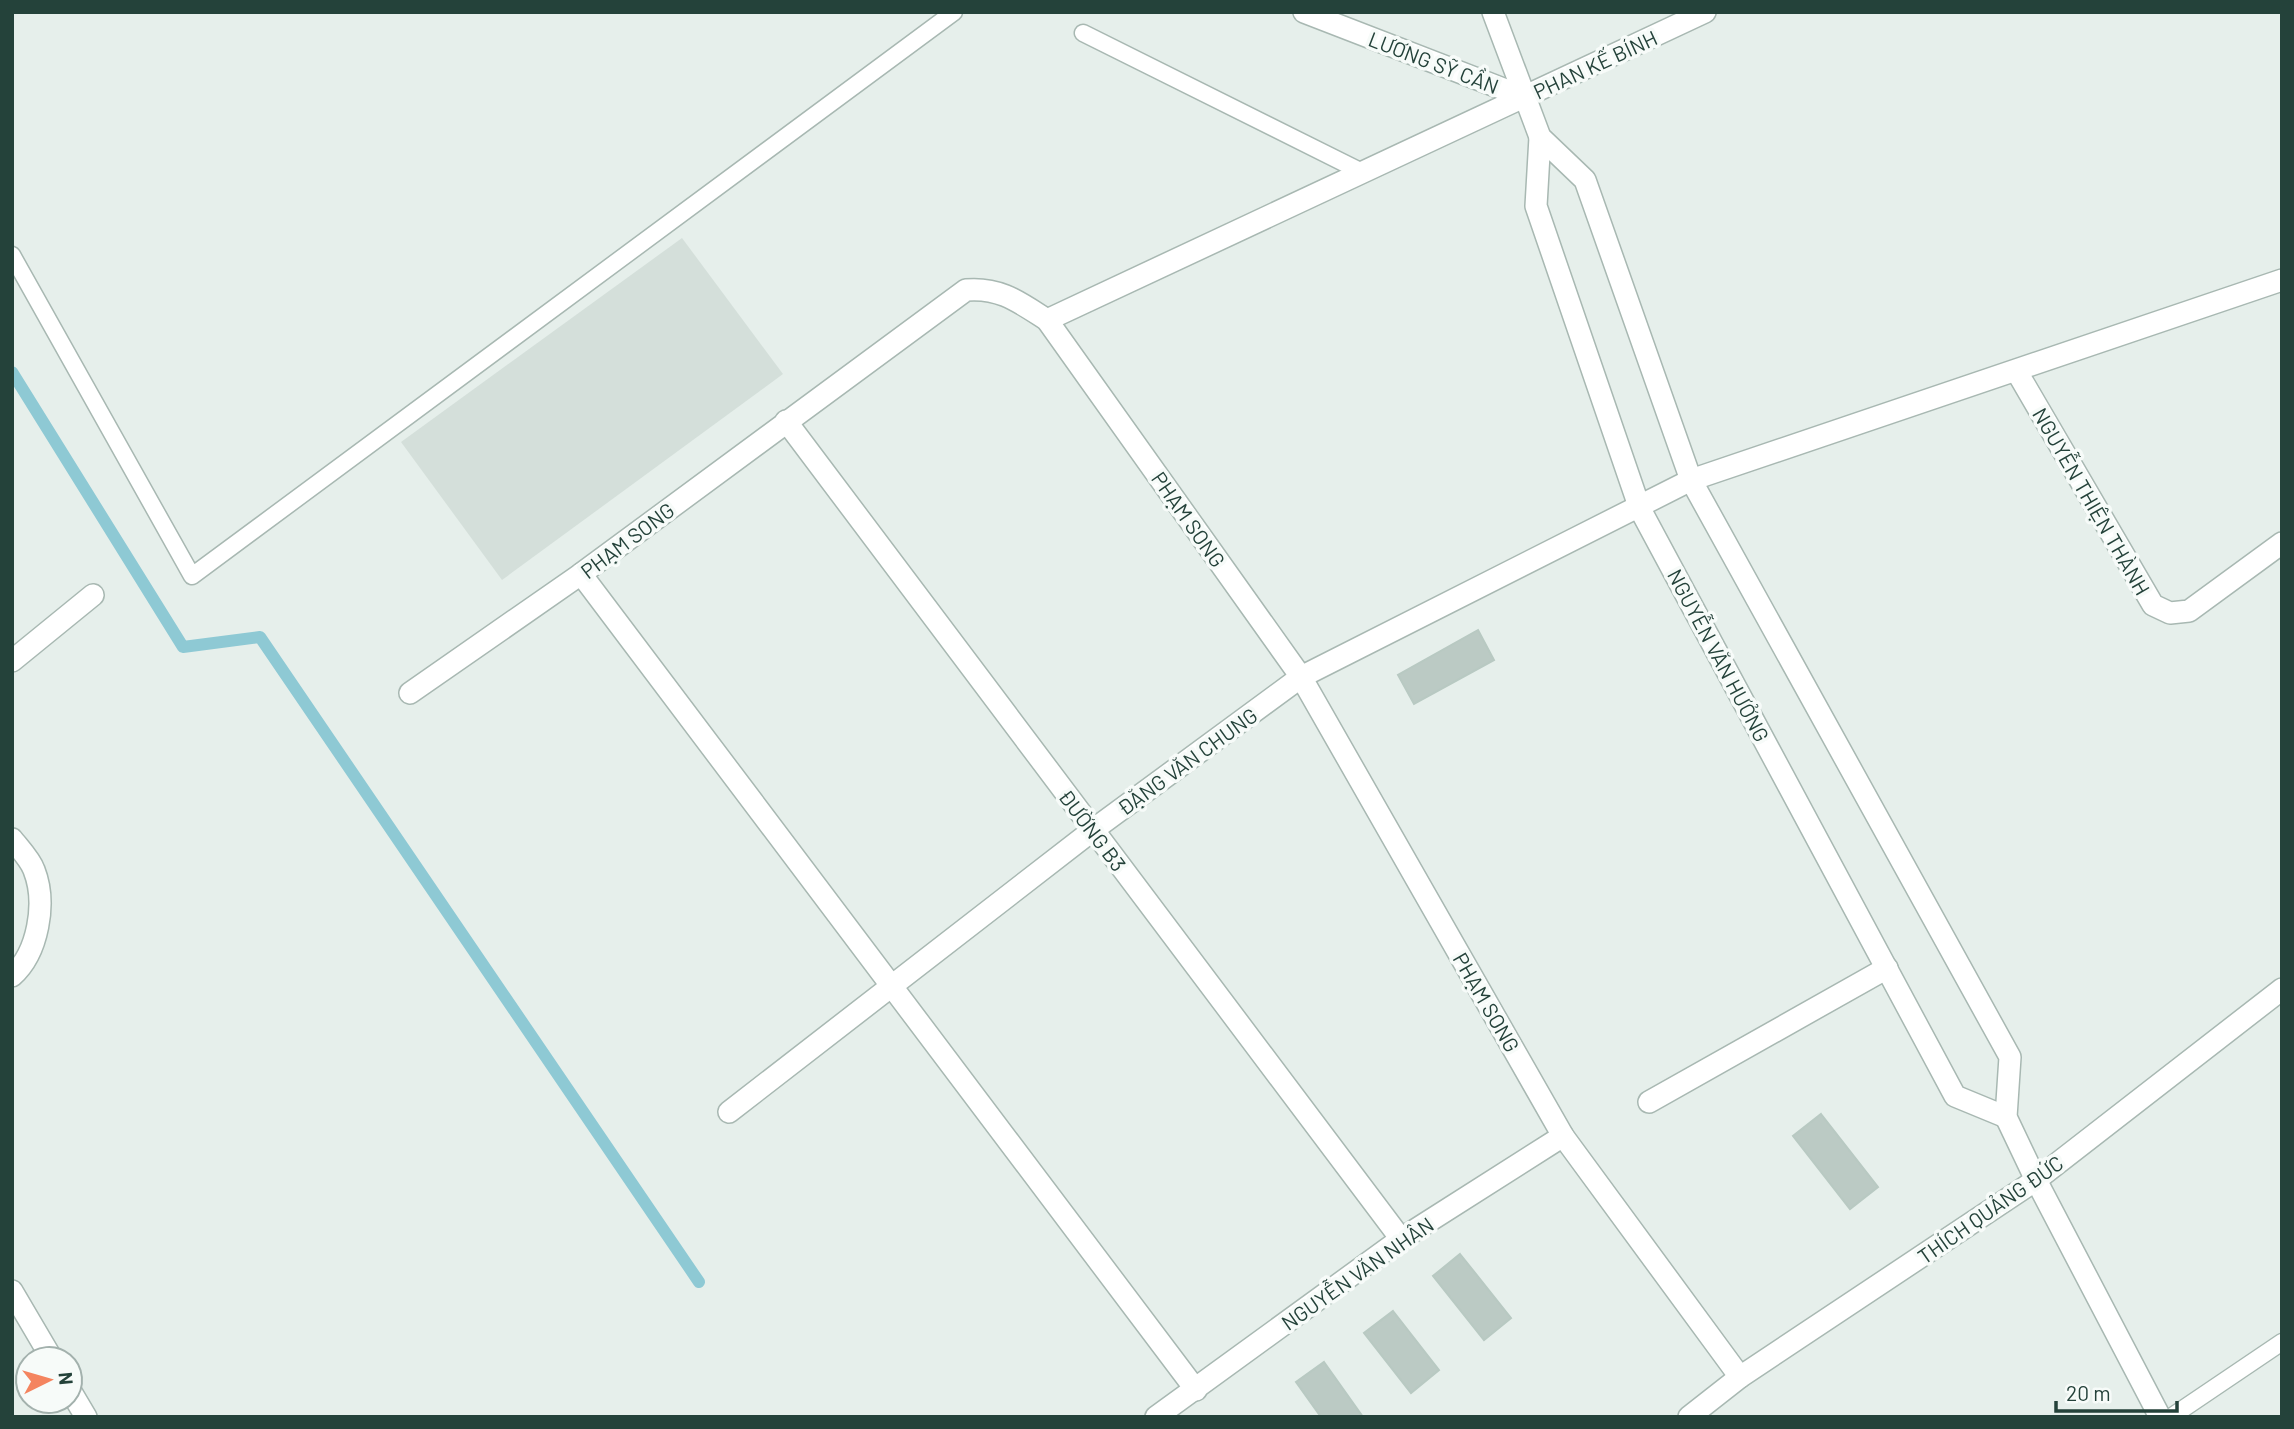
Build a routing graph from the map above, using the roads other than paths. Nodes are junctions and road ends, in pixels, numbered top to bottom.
1 (954, 12) edge
2 (1304, 12) edge
3 (1493, 12) edge
4 (1705, 12) edge
5 (1083, 33) dead end
6 (1524, 97) junction
7 (1541, 137) junction
8 (1362, 172) junction
9 (12, 255) edge
10 (2282, 280) edge
11 (1047, 320) junction
12 (2017, 372) junction
13 (786, 421) junction
14 (1691, 480) junction
15 (1640, 509) junction
16 (2282, 543) edge
17 (581, 574) junction
18 (93, 595) dead end
19 (12, 661) edge
20 (1301, 677) junction
21 (410, 693) dead end
22 (1093, 830) junction
23 (12, 839) edge
24 (1887, 968) junction
25 (12, 976) edge
26 (892, 987) junction
27 (2282, 989) edge
28 (1649, 1102) dead end
29 (729, 1112) dead end
30 (2006, 1117) junction
31 (1563, 1136) junction
32 (2035, 1180) junction
33 (1401, 1239) junction
34 (12, 1291) edge
35 (2282, 1342) edge
36 (44, 1345) edge
37 (1740, 1377) junction
38 (1196, 1390) junction
39 (1156, 1417) edge
40 (1689, 1417) edge
41 (2160, 1417) edge
42 (2171, 1417) edge

1 - 9 lane
2 - 6 street, LƯƠNG SỸ CẦN
3 - 6 street, NGUYỄN VĂN HƯỞNG
4 - 6 street, PHAN KẾ BÍNH
5 - 8 lane
6 - 7 street, NGUYỄN VĂN HƯỞNG
6 - 8 street, PHAN KẾ BÍNH
7 - 14 street, NGUYỄN VĂN HƯỞNG
7 - 15 street, NGUYỄN VĂN HƯỞNG
8 - 11 street, PHAN KẾ BÍNH
10 - 12 street, ĐẶNG VĂN CHUNG
11 - 13 street, PHẠM SONG
11 - 20 street, PHẠM SONG
12 - 14 street, ĐẶNG VĂN CHUNG
12 - 16 street, NGUYỄN THIỆN THÀNH
13 - 17 street, PHẠM SONG
13 - 22 street, ĐƯỜNG B3
14 - 15 street, ĐẶNG VĂN CHUNG
14 - 30 street, NGUYỄN VĂN HƯỞNG
15 - 20 street, ĐẶNG VĂN CHUNG
15 - 24 street, NGUYỄN VĂN HƯỞNG
17 - 21 street, PHẠM SONG
17 - 26 street
18 - 19 street
20 - 22 street, ĐẶNG VĂN CHUNG
20 - 31 street, PHẠM SONG
22 - 26 street, ĐẶNG VĂN CHUNG
22 - 33 street, ĐƯỜNG B3
23 - 25 street
24 - 28 street
24 - 30 street, NGUYỄN VĂN HƯỞNG
26 - 29 street, ĐẶNG VĂN CHUNG
26 - 38 street
27 - 32 street, THÍCH QUẢNG ĐỨC
30 - 32 street, NGUYỄN VĂN HƯỞNG
31 - 33 street, NGUYỄN VĂN NHÂN
31 - 37 street, PHẠM SONG
32 - 37 street, THÍCH QUẢNG ĐỨC
32 - 41 street, NGUYỄN VĂN HƯỞNG
33 - 38 street, NGUYỄN VĂN NHÂN
34 - 36 street
35 - 42 lane
37 - 40 street, THÍCH QUẢNG ĐỨC
38 - 39 street, NGUYỄN VĂN NHÂN

